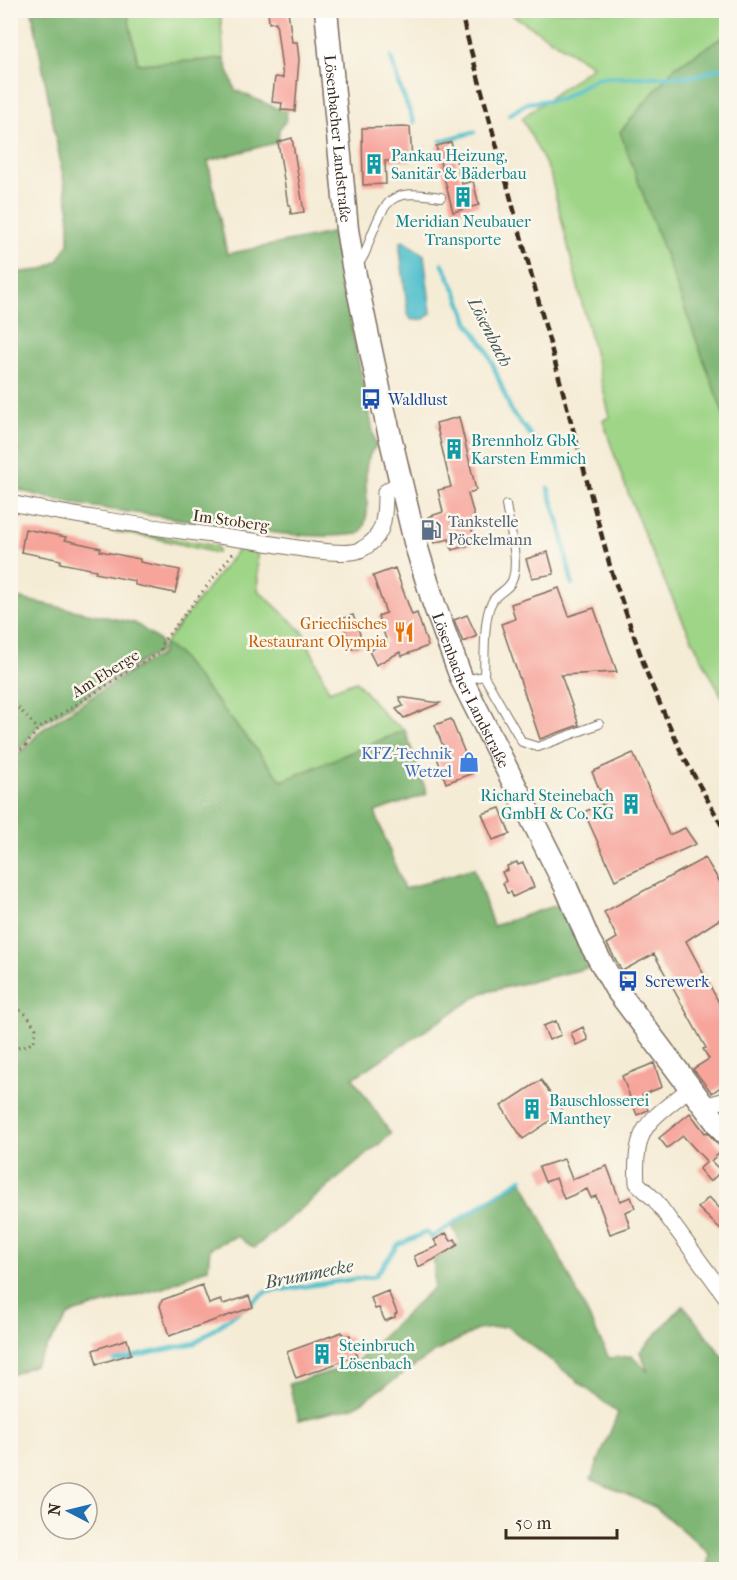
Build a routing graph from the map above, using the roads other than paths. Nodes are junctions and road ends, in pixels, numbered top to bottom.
1 (326, 10) edge
2 (441, 197) dead end
3 (353, 266) junction
4 (402, 484) junction
5 (10, 503) edge
6 (506, 505) dead end
7 (484, 676) junction
8 (462, 680) junction
9 (599, 724) dead end
10 (697, 1097) junction
11 (726, 1100) edge
12 (726, 1135) edge
13 (726, 1297) edge

1 - 3 main road, Lösenbacher Landstraße
2 - 3 lane, Lösenbacher Landstraße
3 - 4 main road, Lösenbacher Landstraße
4 - 5 street, Im Stoberg
4 - 8 main road, Lösenbacher Landstraße
6 - 7 lane
7 - 8 lane
7 - 9 lane
8 - 10 main road, Lösenbacher Landstraße
10 - 11 street
10 - 12 main road, Lösenbacher Landstraße
10 - 13 street

